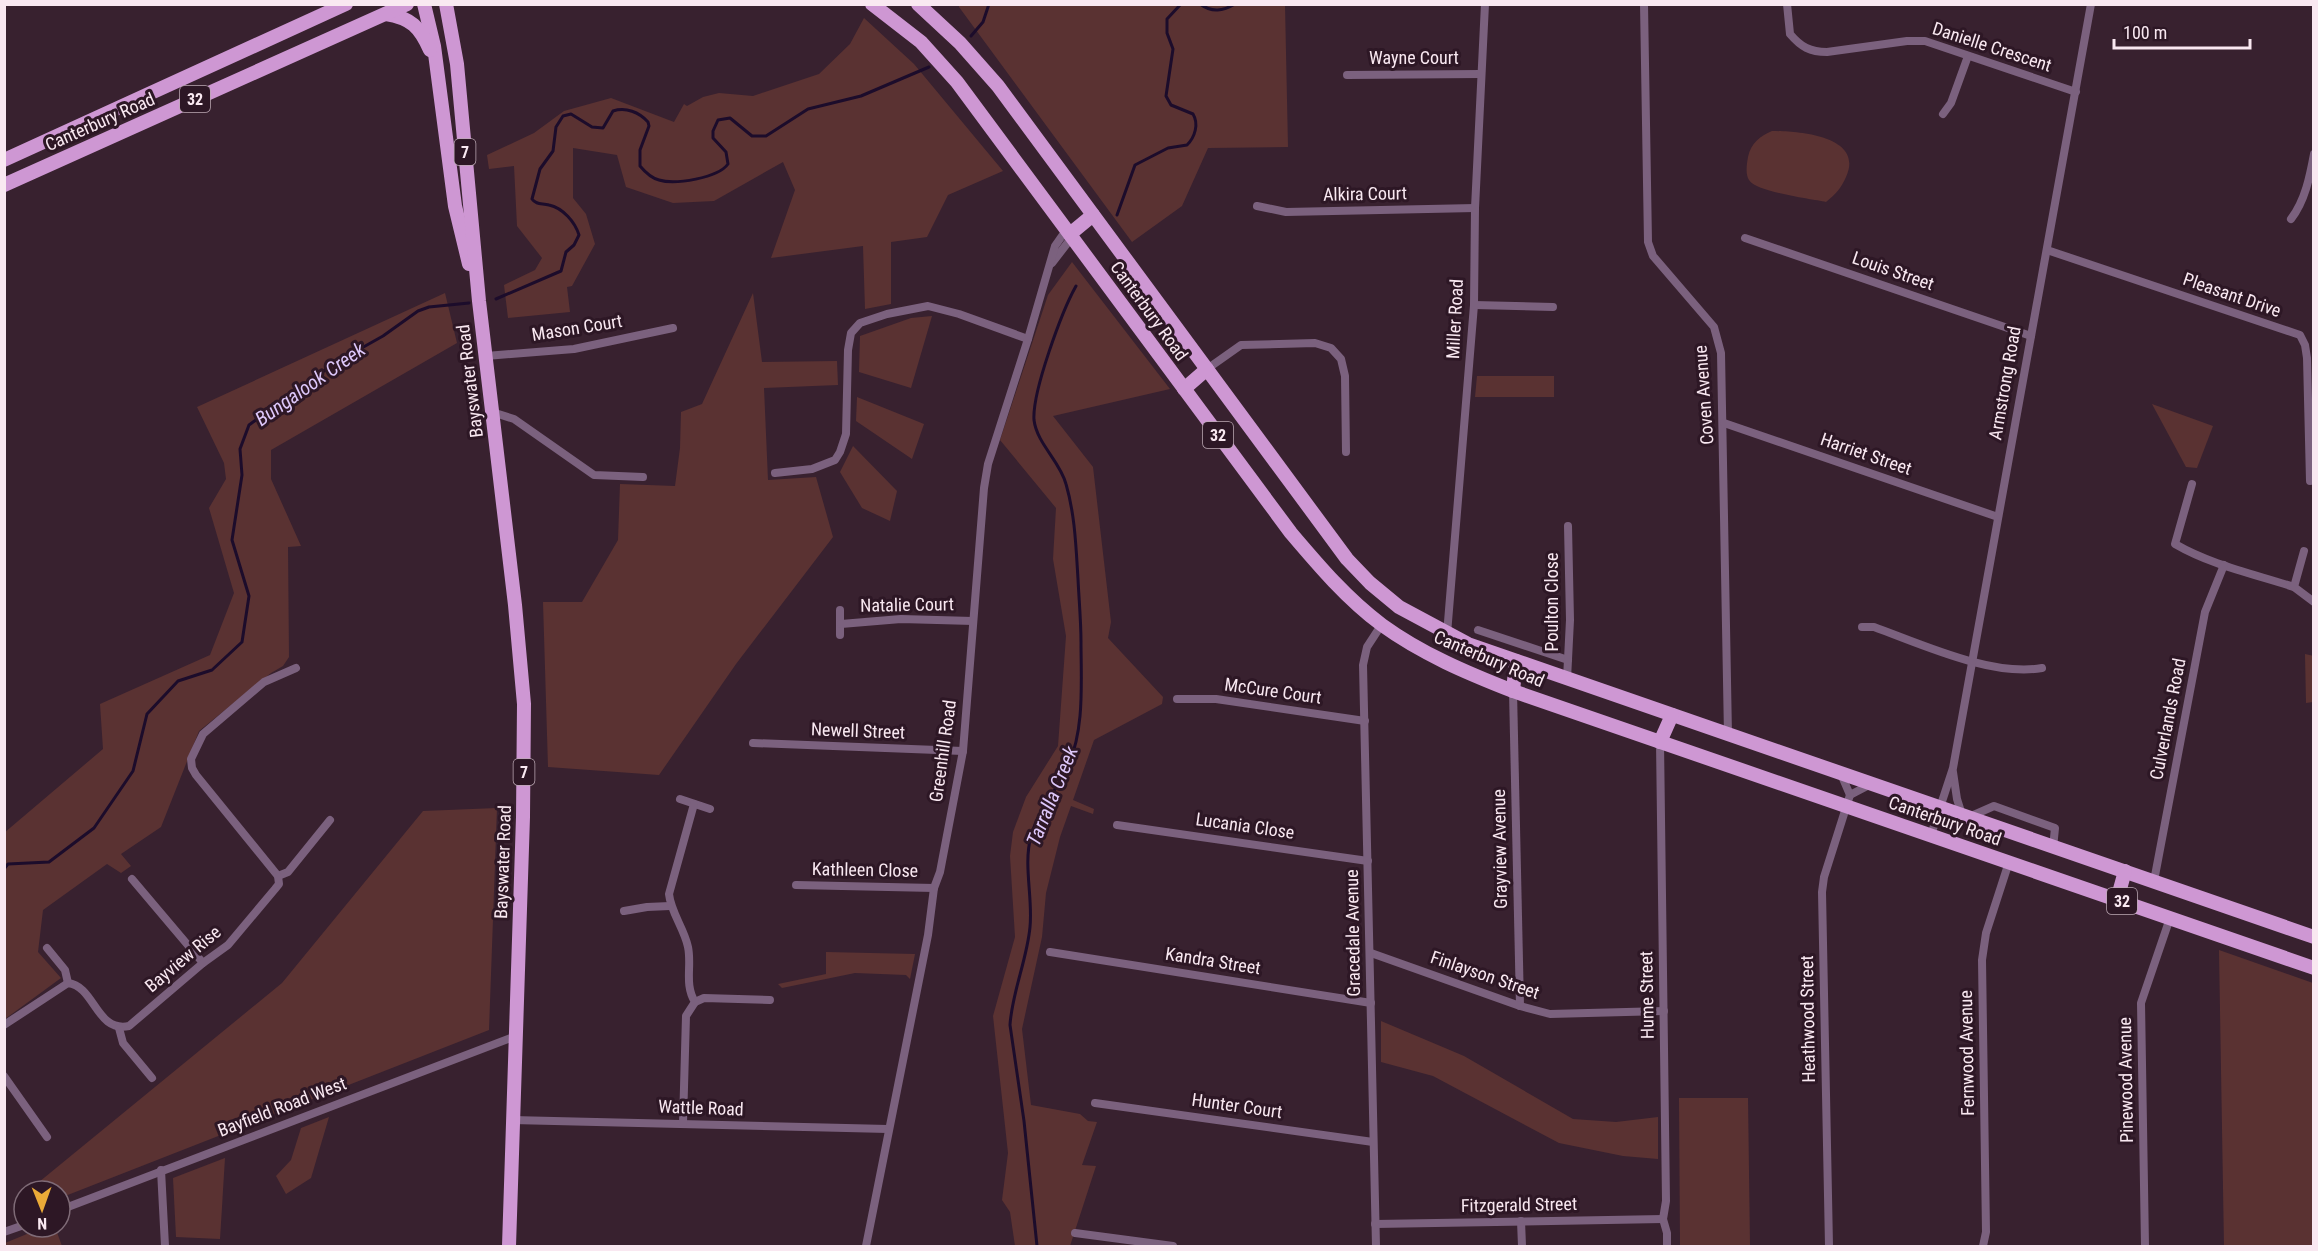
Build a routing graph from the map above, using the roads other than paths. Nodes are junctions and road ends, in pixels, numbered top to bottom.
1 (346, 4) edge
2 (407, 4) edge
3 (424, 4) edge
4 (872, 4) edge
5 (1485, 4) edge
6 (1644, 4) edge
7 (1788, 4) edge
8 (2091, 4) edge
9 (926, 7) edge
10 (450, 8) edge
11 (385, 14) junction
12 (1968, 56) junction
13 (437, 66) junction
14 (202, 70) junction
15 (1481, 74) junction
16 (1347, 75) dead end
17 (217, 89) junction
18 (2076, 92) junction
19 (1943, 114) dead end
20 (2313, 154) edge
21 (4, 159) edge
22 (4, 185) edge
23 (1257, 206) dead end
24 (1475, 208) junction
25 (455, 212) junction
26 (471, 212) junction
27 (1094, 215) junction
28 (2291, 219) dead end
29 (1070, 234) junction
30 (1745, 237) dead end
31 (2048, 250) junction
32 (478, 301) junction
33 (1474, 305) junction
34 (1553, 307) dead end
35 (673, 328) dead end
36 (2031, 336) junction
37 (1028, 339) junction
38 (486, 356) junction
39 (1207, 369) junction
40 (1184, 389) junction
41 (492, 412) junction
42 (1724, 423) junction
43 (1346, 452) dead end
44 (775, 473) dead end
45 (643, 477) dead end
46 (2310, 481) dead end
47 (2192, 484) dead end
48 (1998, 517) junction
49 (1568, 526) dead end
50 (2304, 551) dead end
51 (2224, 565) junction
52 (2294, 586) junction
53 (2313, 602) edge
54 (840, 610) dead end
55 (973, 621) junction
56 (841, 624) junction
57 (1382, 624) junction
58 (1862, 627) dead end
59 (1478, 630) dead end
60 (840, 634) dead end
61 (1447, 634) junction
62 (1568, 660) junction
63 (1516, 661) junction
64 (1973, 662) junction
65 (296, 668) dead end
66 (2042, 668) dead end
67 (1567, 679) junction
68 (1513, 691) junction
69 (1177, 699) dead end
70 (1672, 715) junction
71 (1365, 721) junction
72 (1728, 735) junction
73 (1660, 742) junction
74 (753, 744) dead end
75 (963, 751) junction
76 (1953, 768) junction
77 (1841, 774) junction
78 (1871, 784) junction
79 (680, 799) dead end
80 (1849, 801) junction
81 (694, 804) junction
82 (1940, 807) junction
83 (710, 809) dead end
84 (1965, 816) junction
85 (330, 820) dead end
86 (1117, 825) dead end
87 (1931, 835) junction
88 (2053, 848) junction
89 (1368, 861) junction
90 (2009, 862) junction
91 (2125, 871) junction
92 (278, 876) junction
93 (132, 879) dead end
94 (2154, 881) junction
95 (796, 885) dead end
96 (934, 888) junction
97 (2117, 900) junction
98 (670, 906) junction
99 (624, 911) dead end
100 (2170, 918) junction
101 (2313, 938) edge
102 (47, 948) dead end
103 (1050, 952) dead end
104 (1371, 953) junction
105 (203, 963) junction
106 (2313, 968) edge
107 (68, 983) junction
108 (770, 1000) dead end
109 (695, 1002) junction
110 (1371, 1003) junction
111 (1520, 1006) junction
112 (1664, 1011) junction
113 (4, 1025) edge
114 (119, 1028) junction
115 (516, 1036) junction
116 (4, 1076) edge
117 (152, 1078) dead end
118 (1095, 1103) dead end
119 (513, 1120) junction
120 (682, 1123) junction
121 (888, 1129) junction
122 (47, 1137) dead end
123 (1373, 1142) junction
124 (161, 1170) junction
125 (72, 1205) edge
126 (1663, 1219) junction
127 (1521, 1221) junction
128 (1376, 1224) junction
129 (1075, 1233) dead end
130 (165, 1246) edge
131 (509, 1246) edge
132 (866, 1246) edge
133 (1173, 1246) edge
134 (1376, 1246) edge
135 (1522, 1246) edge
136 (1667, 1246) edge
137 (1829, 1246) edge
138 (1983, 1246) edge
139 (2145, 1246) edge

1 - 14 main road, Canterbury Road / 32
2 - 11 main road, Canterbury Road / 32
3 - 13 main road, Bayswater Road / 7
4 - 29 main road, Canterbury Road / 32
5 - 15 street, Miller Road
6 - 42 street, Coven Avenue
7 - 12 street, Danielle Crescent
8 - 18 street, Armstrong Road
9 - 27 main road, Canterbury Road / 32
10 - 26 main road, Bayswater Road / 7
11 - 13 main road
11 - 17 main road, Canterbury Road / 32
12 - 18 street, Danielle Crescent
12 - 19 street
13 - 25 main road, Bayswater Road / 7
14 - 17 main road
14 - 21 main road, Canterbury Road / 32
15 - 16 street, Wayne Court
15 - 24 street, Miller Road
17 - 22 main road, Canterbury Road / 32
18 - 31 street, Armstrong Road
20 - 28 street
23 - 24 street, Alkira Court
24 - 33 street, Miller Road
25 - 26 main road
25 - 32 main road, Bayswater Road / 7
26 - 32 main road, Bayswater Road / 7
27 - 29 main road
27 - 39 main road, Canterbury Road / 32
29 - 37 street, Greenhill Road
29 - 40 main road, Canterbury Road / 32
30 - 36 street, Louis Street
31 - 36 street, Armstrong Road
31 - 46 street, Pleasant Drive
32 - 38 main road, Bayswater Road / 7
33 - 34 street
33 - 61 street, Miller Road
35 - 38 street, Mason Court
36 - 48 street, Armstrong Road
37 - 44 street
37 - 55 street, Greenhill Road
38 - 41 main road, Bayswater Road / 7
39 - 40 main road
39 - 43 street
39 - 61 main road, Canterbury Road / 32
40 - 57 main road, Canterbury Road / 32
41 - 45 street
41 - 115 main road, Bayswater Road / 7
42 - 48 street, Harriet Street
42 - 72 street, Coven Avenue
47 - 51 street
48 - 64 street, Armstrong Road
49 - 62 street, Poulton Close
50 - 52 street
51 - 52 street
51 - 94 street, Culverlands Road
52 - 53 street
54 - 56 street
55 - 56 street, Natalie Court
55 - 75 street, Greenhill Road
56 - 60 street
57 - 68 main road, Canterbury Road / 32
57 - 71 street, Gracedale Avenue
58 - 64 street
59 - 62 street
61 - 63 main road, Canterbury Road / 32
62 - 67 street, Poulton Close
63 - 67 main road, Canterbury Road / 32
63 - 68 main road
64 - 66 street
64 - 76 street, Armstrong Road
65 - 92 street
67 - 70 main road, Canterbury Road / 32
68 - 73 main road, Canterbury Road / 32
68 - 111 street, Grayview Avenue
69 - 71 street, McCure Court
70 - 72 main road, Canterbury Road / 32
70 - 73 main road
71 - 89 street, Gracedale Avenue
72 - 77 main road, Canterbury Road / 32
73 - 80 main road, Canterbury Road / 32
73 - 112 street, Hume Street
74 - 75 street, Newell Street
75 - 96 street, Greenhill Road
76 - 82 street, Armstrong Road
76 - 84 street, Armstrong Road
77 - 78 main road, Canterbury Road / 32
77 - 80 street
78 - 80 street
78 - 82 main road, Canterbury Road / 32
79 - 81 street
80 - 87 main road, Canterbury Road / 32
80 - 137 street, Heathwood Street
81 - 83 street
81 - 98 street
82 - 84 main road, Canterbury Road / 32
82 - 87 street, Armstrong Road
84 - 88 main road, Canterbury Road / 32
84 - 88 street
85 - 92 street
86 - 89 street, Lucania Close
87 - 90 main road, Canterbury Road / 32
88 - 91 main road, Canterbury Road / 32
89 - 104 street, Gracedale Avenue
90 - 97 main road, Canterbury Road / 32
90 - 138 street, Fernwood Avenue
91 - 94 main road, Canterbury Road / 32
91 - 97 main road
92 - 105 street, Bayview Rise
93 - 105 street
94 - 101 main road, Canterbury Road / 32
95 - 96 street, Kathleen Close
96 - 121 street, Greenhill Road
97 - 100 main road, Canterbury Road / 32
98 - 99 street
98 - 109 street
100 - 106 main road, Canterbury Road / 32
100 - 139 street, Pinewood Avenue
102 - 107 street
103 - 110 street, Kandra Street
104 - 110 street, Gracedale Avenue
104 - 111 street, Finlayson Street
105 - 114 street, Bayview Rise
107 - 113 street
107 - 114 street
108 - 109 street
109 - 120 street
110 - 123 street, Gracedale Avenue
111 - 112 street, Finlayson Street
112 - 126 street, Hume Street
114 - 117 street
115 - 119 main road, Bayswater Road / 7
115 - 124 street, Bayfield Road West
116 - 122 street
118 - 123 street, Hunter Court
119 - 120 street, Wattle Road
119 - 131 main road, Bayswater Road / 7
120 - 121 street, Wattle Road
121 - 132 street, Greenhill Road
123 - 128 street, Gracedale Avenue
124 - 125 street, Bayfield Road West
124 - 130 street
126 - 127 street, Fitzgerald Street
126 - 136 street, Hume Street
127 - 128 street, Fitzgerald Street
127 - 135 street
128 - 134 street, Gracedale Avenue
129 - 133 street

